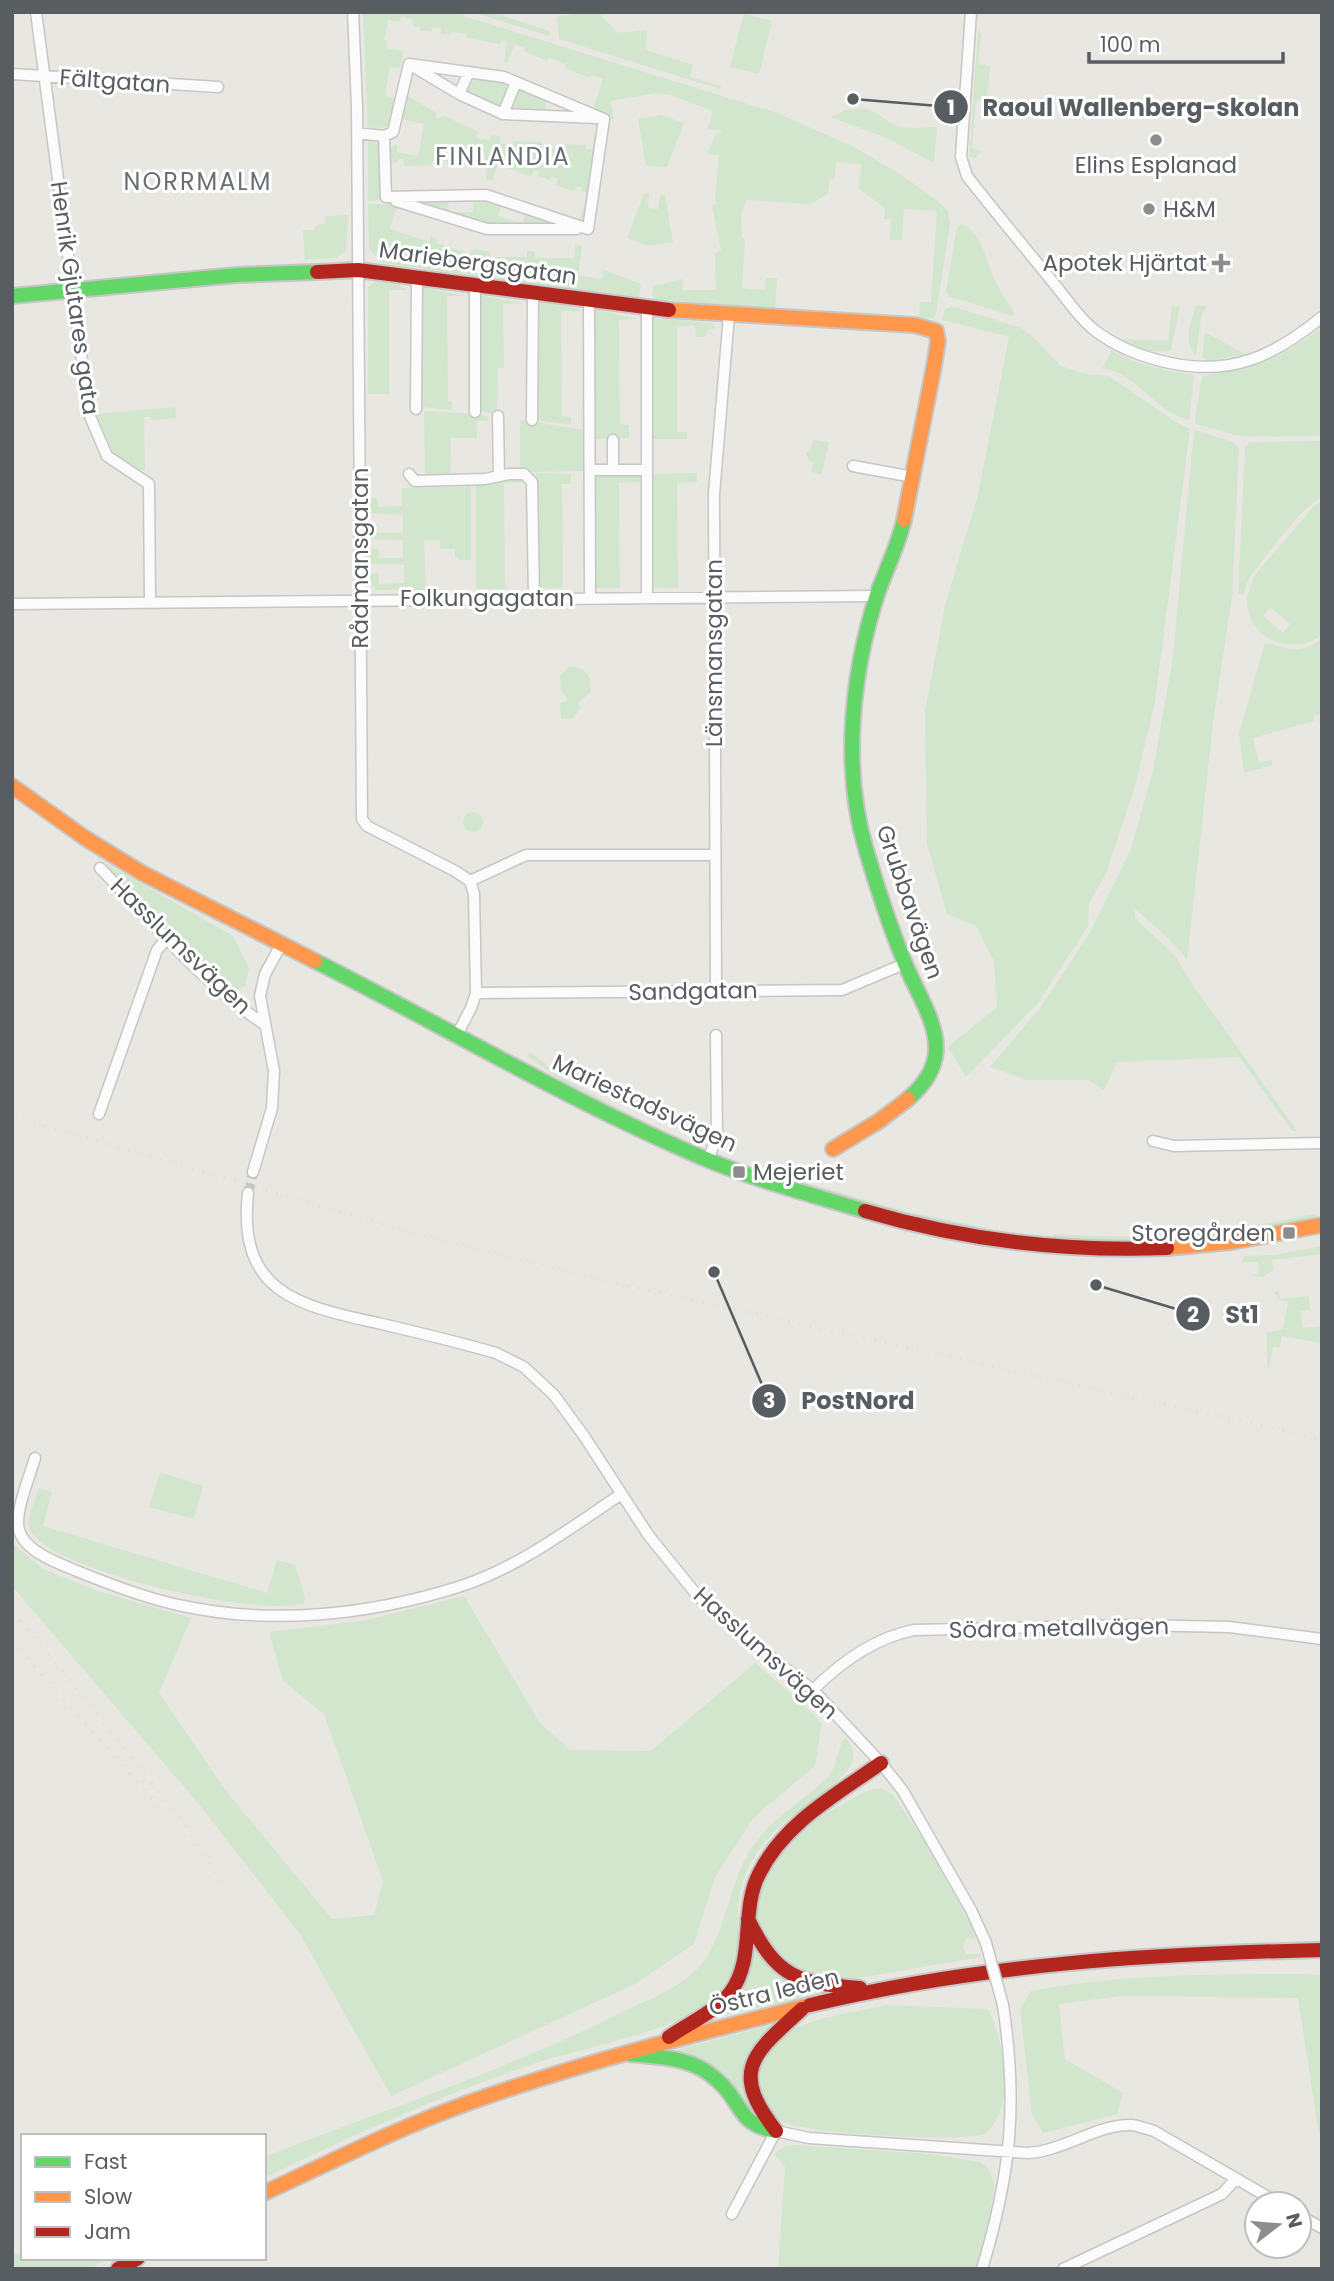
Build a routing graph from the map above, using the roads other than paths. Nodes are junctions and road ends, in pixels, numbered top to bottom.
1 (37, 12) edge
2 (353, 12) edge
3 (971, 12) edge
4 (409, 64) junction
5 (469, 72) junction
6 (12, 74) edge
7 (44, 76) junction
8 (516, 82) junction
9 (218, 87) dead end
10 (459, 94) junction
11 (552, 97) junction
12 (503, 114) junction
13 (551, 116) junction
14 (604, 119) junction
15 (357, 133) junction
16 (384, 136) junction
17 (386, 197) junction
18 (588, 229) junction
19 (358, 270) junction
20 (417, 278) junction
21 (475, 286) junction
22 (72, 290) junction
23 (533, 294) junction
24 (12, 296) edge
25 (589, 302) junction
26 (647, 309) junction
27 (729, 315) junction
28 (1322, 317) edge
29 (936, 331) joint
30 (416, 408) dead end
31 (474, 412) dead end
32 (498, 416) dead end
33 (532, 420) dead end
34 (613, 440) dead end
35 (853, 466) dead end
36 (590, 470) junction
37 (613, 470) junction
38 (647, 470) junction
39 (409, 474) dead end
40 (499, 476) junction
41 (913, 477) junction
42 (877, 596) junction
43 (647, 597) junction
44 (713, 597) junction
45 (534, 598) junction
46 (590, 598) junction
47 (360, 599) junction
48 (150, 601) junction
49 (12, 604) edge
50 (12, 786) edge
51 (715, 855) junction
52 (100, 868) dead end
53 (470, 881) junction
54 (167, 938) junction
55 (281, 945) junction
56 (904, 964) junction
57 (716, 991) junction
58 (476, 993) junction
59 (264, 1024) junction
60 (457, 1035) junction
61 (716, 1035) dead end
62 (99, 1114) dead end
63 (1153, 1140) dead end
64 (1322, 1143) edge
65 (832, 1149) dead end
66 (708, 1160) junction
67 (253, 1172) tunnel mouth
68 (248, 1194) tunnel mouth
69 (1322, 1225) edge
70 (35, 1458) dead end
71 (620, 1495) junction
72 (1322, 1639) edge
73 (813, 1690) junction
74 (881, 1763) junction
75 (748, 1919) junction
76 (1322, 1950) edge
77 (881, 1989) junction
78 (804, 2007) junction
79 (663, 2042) junction
80 (624, 2053) junction
81 (776, 2131) junction
82 (1009, 2152) junction
83 (1236, 2179) junction
84 (1255, 2190) edge
85 (266, 2192) edge
86 (732, 2214) dead end
87 (134, 2260) edge
88 (118, 2269) edge
89 (982, 2269) edge
90 (1063, 2269) edge

1 - 7 street, Henrik Gjutares gata
2 - 15 street, Rådmansgatan
3 - 28 street
4 - 5 street
4 - 10 street
4 - 16 street
5 - 8 street
5 - 10 street
6 - 7 street, Fältgatan
7 - 9 street, Fältgatan
7 - 22 street, Henrik Gjutares gata
8 - 11 street
8 - 12 street
10 - 12 street
11 - 13 street
11 - 14 street
12 - 13 street
13 - 14 street
14 - 18 street
15 - 16 street
15 - 19 street, Rådmansgatan
16 - 17 street
17 - 18 street
17 - 18 street
19 - 20 main road, Mariebergsgatan
19 - 22 main road, Mariebergsgatan
19 - 47 street, Rådmansgatan
20 - 21 main road, Mariebergsgatan
20 - 30 street
21 - 23 main road, Mariebergsgatan
21 - 31 street
22 - 24 main road, Mariebergsgatan
22 - 48 street, Henrik Gjutares gata
23 - 25 main road, Mariebergsgatan
23 - 33 street
25 - 26 main road, Mariebergsgatan
25 - 36 street
26 - 27 main road, Mariebergsgatan
26 - 38 street
27 - 29 main road, Mariebergsgatan
27 - 44 street, Länsmansgatan
29 - 41 main road, Grubbavägen
32 - 40 street
34 - 37 street
35 - 41 street
36 - 37 street
36 - 46 street
37 - 38 street
38 - 43 street
39 - 40 street
40 - 45 street
41 - 42 main road, Grubbavägen
42 - 44 street, Folkungagatan
42 - 56 main road, Grubbavägen
43 - 44 street, Folkungagatan
43 - 46 street, Folkungagatan
44 - 51 street, Länsmansgatan
45 - 46 street, Folkungagatan
45 - 47 street, Folkungagatan
47 - 48 street, Folkungagatan
47 - 53 street, Rådmansgatan
48 - 49 street, Folkungagatan
50 - 55 main road, Mariestadsvägen
51 - 53 street
51 - 57 street, Länsmansgatan
52 - 54 street, Hasslumsvägen
53 - 58 street
54 - 59 street, Hasslumsvägen
54 - 62 street
55 - 59 street, Hasslumsvägen
55 - 60 main road, Mariestadsvägen
56 - 57 street, Sandgatan
56 - 65 main road, Grubbavägen
57 - 58 street, Sandgatan
58 - 60 street
59 - 67 street, Hasslumsvägen
60 - 66 main road, Mariestadsvägen
61 - 66 street
63 - 64 street
66 - 69 main road, Mariestadsvägen
68 - 71 street, Hasslumsvägen
70 - 71 street
71 - 73 street, Hasslumsvägen
72 - 73 street, Södra metallvägen
73 - 74 street, Hasslumsvägen
74 - 75 main road
74 - 82 street, Hasslumsvägen, bridge
75 - 77 main road
75 - 79 main road
76 - 77 main road, Östra leden
77 - 78 main road, Östra leden
78 - 79 main road, Östra leden
78 - 81 main road
79 - 80 main road, Östra leden
80 - 81 main road
80 - 85 main road, Östra leden
81 - 82 street
81 - 86 street
82 - 83 street
82 - 89 street, Hasslumsvägen
83 - 84 street
83 - 90 street
87 - 88 main road

